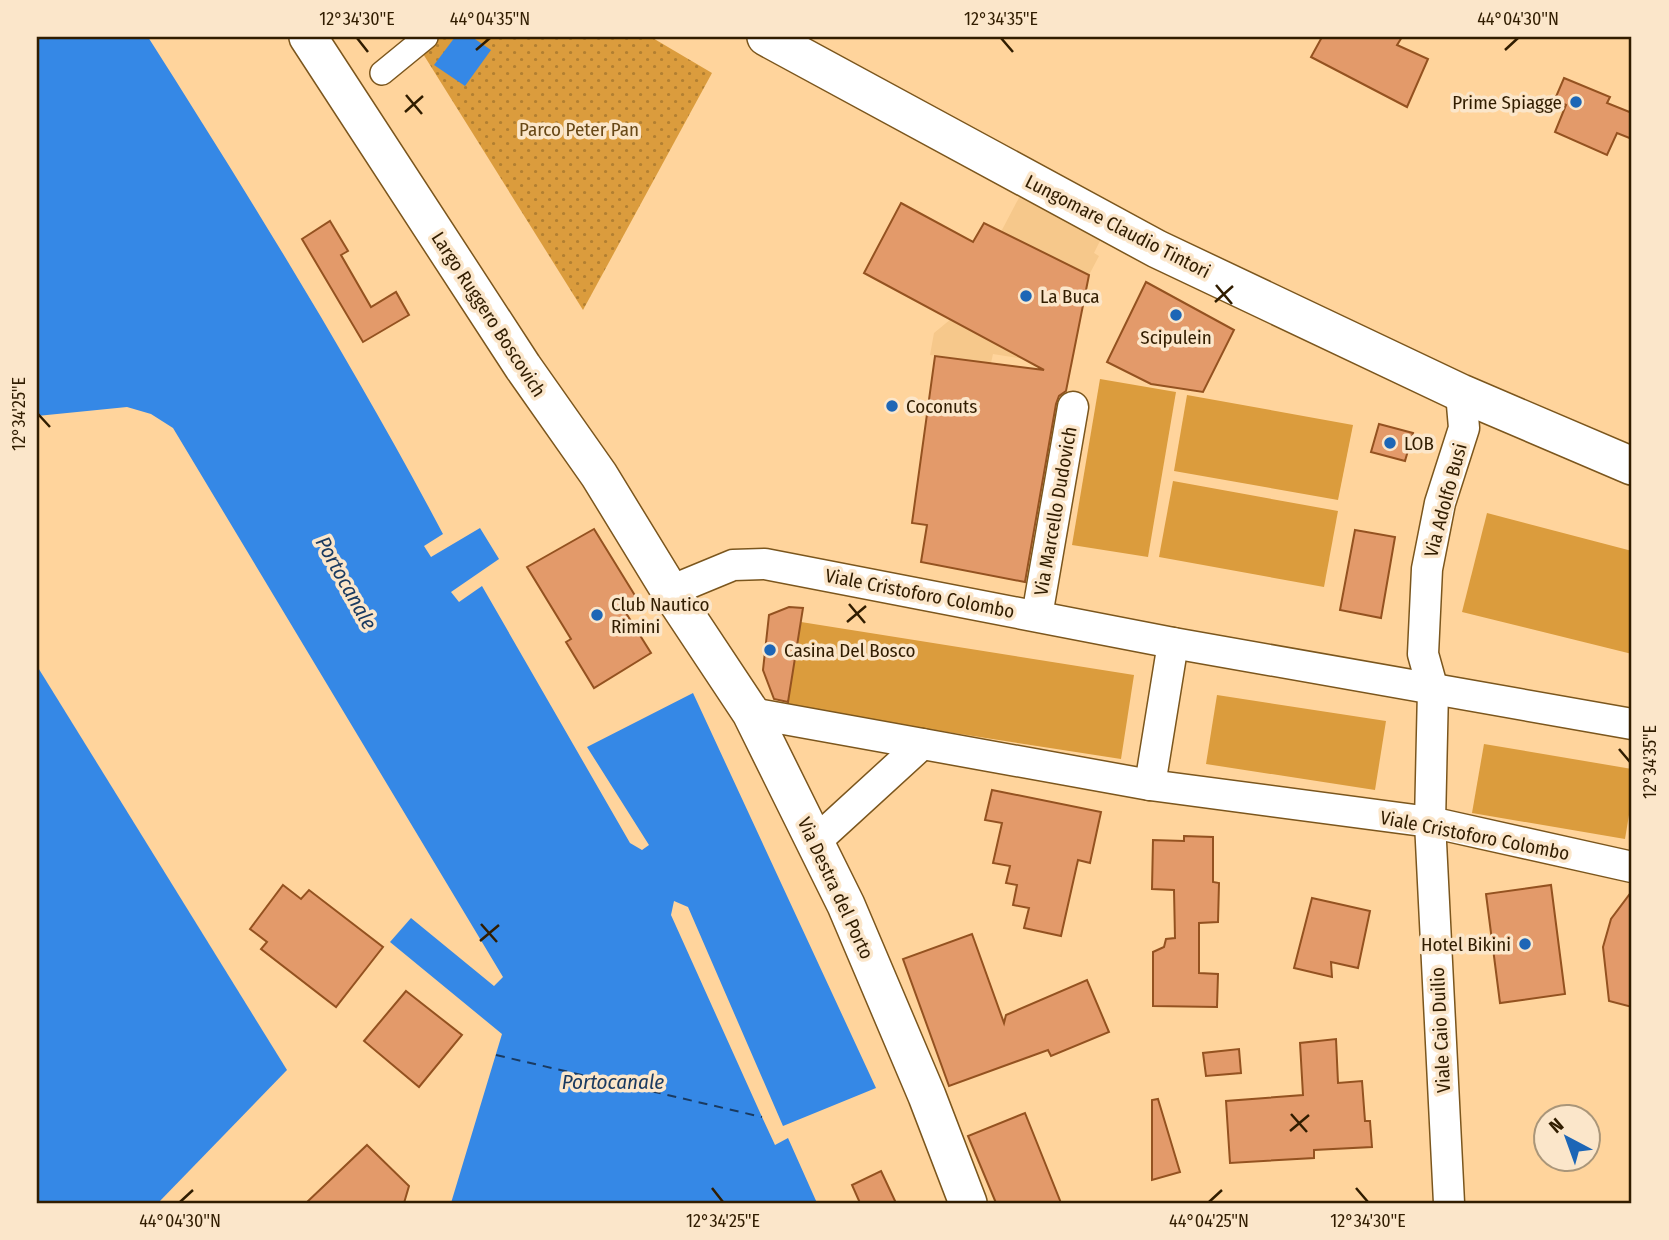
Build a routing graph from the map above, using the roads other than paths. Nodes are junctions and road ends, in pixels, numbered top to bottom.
1 (308, 37) edge
2 (426, 37) edge
3 (765, 37) edge
4 (382, 73) dead end
5 (1461, 393) junction
6 (1073, 407) dead end
7 (1632, 466) edge
8 (670, 591) junction
9 (1037, 616) junction
10 (1172, 643) junction
11 (1433, 690) junction
12 (751, 713) junction
13 (1632, 724) edge
14 (922, 744) junction
15 (1150, 785) junction
16 (1430, 822) junction
17 (816, 841) junction
18 (1632, 867) edge
19 (968, 1203) edge
20 (1449, 1203) edge

1 - 8 street, Largo Ruggero Boscovich
2 - 4 street
3 - 5 street, Lungomare Claudio Tintori
5 - 7 street, Lungomare Claudio Tintori
5 - 11 street, Via Adolfo Busi
6 - 9 street, Via Marcello Dudovich
8 - 9 street, Viale Cristoforo Colombo
8 - 12 street, Via Destra del Porto
9 - 10 street, Viale Cristoforo Colombo
10 - 11 street, Viale Cristoforo Colombo
10 - 15 street
11 - 13 street, Viale Cristoforo Colombo
11 - 16 street, Viale Caio Duilio
12 - 14 street, Viale Cristoforo Colombo
12 - 17 street, Via Destra del Porto
14 - 15 street, Viale Cristoforo Colombo
14 - 17 street
15 - 16 street, Viale Cristoforo Colombo
16 - 18 street, Viale Cristoforo Colombo
16 - 20 street, Viale Caio Duilio
17 - 19 street, Via Destra del Porto

